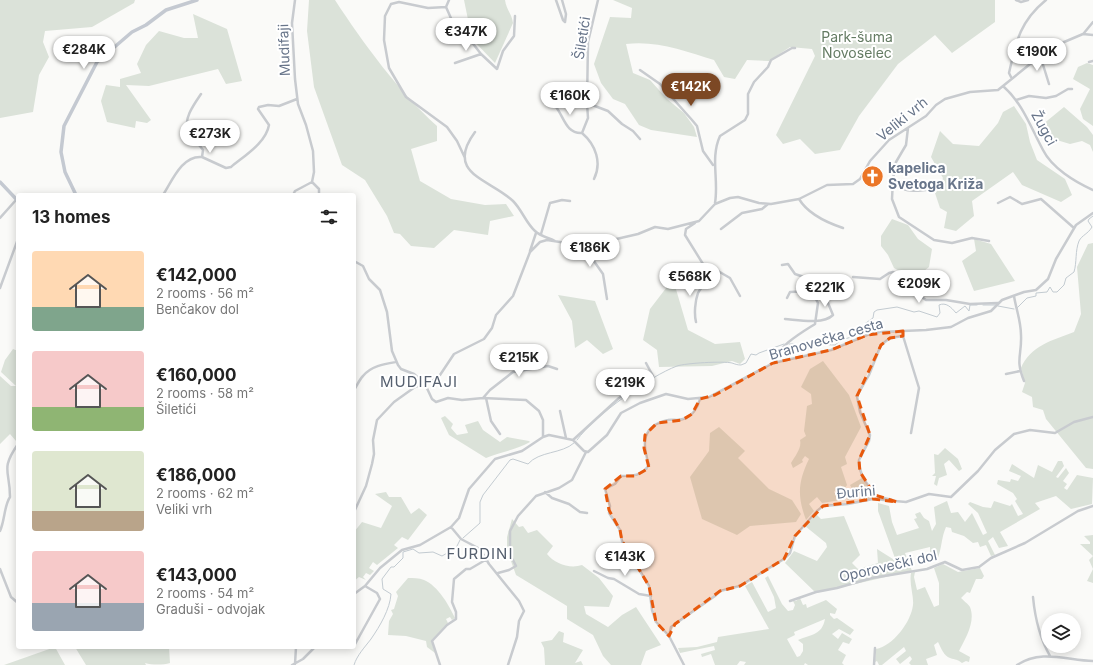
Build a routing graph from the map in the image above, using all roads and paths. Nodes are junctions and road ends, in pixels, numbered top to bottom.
1 (198, 0) edge
2 (295, 0) edge
3 (449, 0) edge
4 (556, 0) edge
5 (562, 0) edge
6 (598, 0) edge
7 (1016, 0) edge
8 (1028, 0) edge
9 (1046, 0) edge
10 (399, 1) edge
11 (446, 7) junction
12 (515, 16) dead end
13 (1093, 22) edge
14 (1084, 34) junction
15 (1093, 35) edge
16 (795, 48) dead end
17 (481, 54) junction
18 (1040, 55) junction
19 (1093, 61) edge
20 (1089, 62) dead end
21 (455, 63) dead end
22 (640, 70) dead end
23 (1011, 77) junction
24 (1049, 84) dead end
25 (1004, 86) junction
26 (1072, 89) dead end
27 (201, 94) dead end
28 (297, 99) junction
29 (1016, 100) junction
30 (586, 103) junction
31 (556, 107) dead end
32 (908, 128) junction
33 (475, 132) dead end
34 (582, 133) junction
35 (640, 139) dead end
36 (202, 157) junction
37 (465, 158) junction
38 (714, 166) junction
39 (594, 179) dead end
40 (0, 182) edge
41 (312, 182) junction
42 (893, 185) junction
43 (934, 189) dead end
44 (1093, 190) edge
45 (75, 193) edge
46 (165, 193) edge
47 (294, 193) edge
48 (319, 193) edge
49 (16, 199) edge
50 (799, 199) junction
51 (16, 201) edge
52 (570, 201) dead end
53 (998, 203) dead end
54 (715, 204) junction
55 (768, 204) junction
56 (1093, 213) edge
57 (0, 218) edge
58 (699, 221) junction
59 (844, 228) dead end
60 (1074, 228) junction
61 (721, 229) dead end
62 (536, 232) junction
63 (541, 234) junction
64 (559, 242) junction
65 (989, 242) dead end
66 (598, 243) junction
67 (16, 244) edge
68 (530, 252) junction
69 (356, 262) edge
70 (782, 265) dead end
71 (707, 270) junction
72 (853, 276) dead end
73 (0, 288) edge
74 (811, 291) junction
75 (740, 296) dead end
76 (1014, 296) junction
77 (787, 298) dead end
78 (607, 299) dead end
79 (828, 303) dead end
80 (997, 305) junction
81 (786, 319) dead end
82 (817, 320) junction
83 (696, 322) dead end
84 (903, 331) junction
85 (903, 336) junction
86 (396, 362) junction
87 (775, 363) junction
88 (646, 364) dead end
89 (557, 369) dead end
90 (1020, 371) junction
91 (1006, 374) dead end
92 (1024, 381) dead end
93 (425, 384) junction
94 (356, 387) edge
95 (485, 398) junction
96 (700, 399) junction
97 (560, 411) dead end
98 (1093, 417) edge
99 (911, 433) dead end
100 (500, 434) dead end
101 (543, 437) junction
102 (566, 438) junction
103 (575, 441) junction
104 (16, 447) edge
105 (586, 452) junction
106 (544, 492) junction
107 (897, 502) junction
108 (1093, 506) edge
109 (356, 508) edge
110 (587, 513) dead end
111 (451, 526) junction
112 (0, 531) edge
113 (487, 559) junction
114 (0, 569) edge
115 (594, 571) dead end
116 (498, 574) junction
117 (365, 586) junction
118 (356, 593) edge
119 (651, 596) junction
120 (1033, 597) dead end
121 (16, 601) edge
122 (790, 601) dead end
123 (668, 636) junction
124 (356, 643) edge
125 (875, 648) dead end
126 (296, 649) edge
127 (313, 649) edge
128 (1050, 656) junction
129 (1093, 661) edge
130 (294, 664) edge
131 (440, 665) edge
132 (508, 665) edge
133 (684, 665) edge
134 (874, 665) edge
135 (1017, 665) edge

1 - 45 street
2 - 28 street, Mudifaji
3 - 11 street
4 - 5 street, Šiletići
6 - 30 street, Šiletići
7 - 8 street
9 - 23 street
10 - 11 street
10 - 37 street
11 - 17 street
12 - 17 street
13 - 14 street
14 - 15 street
14 - 18 street
16 - 38 street
17 - 21 street
18 - 23 street
18 - 24 street
19 - 20 street
22 - 38 street
23 - 25 street
25 - 29 street, Žugci
25 - 32 street, Veliki vrh
26 - 29 street, Žugci
27 - 36 street
28 - 36 street
28 - 41 street, Mudifaji
29 - 44 street, Žugci
30 - 34 street, Šiletići
30 - 35 street
31 - 34 street
32 - 42 street
32 - 50 street, Veliki vrh
33 - 37 street
34 - 39 street
36 - 46 street
37 - 62 street
38 - 54 street
40 - 49 street
41 - 47 street
41 - 48 street
42 - 43 street
42 - 65 street
50 - 55 street, Veliki vrh
50 - 59 street
51 - 57 street
52 - 63 street
53 - 60 street
54 - 55 street, Veliki vrh
54 - 58 street, Veliki vrh
55 - 61 street
56 - 60 street, Branovečka cesta
58 - 66 street
58 - 71 street, Veliki vrh
60 - 76 street, Branovečka cesta
62 - 63 street
62 - 68 street
63 - 64 street
64 - 66 street
64 - 68 street
66 - 78 street
67 - 73 street
68 - 93 street
69 - 86 street
70 - 74 street
71 - 75 street
71 - 83 street
72 - 80 street
74 - 77 street
74 - 82 street
76 - 80 street, Branovečka cesta
76 - 90 street
79 - 82 street
80 - 84 street, Branovečka cesta
81 - 82 street
82 - 87 street
84 - 85 street
84 - 87 street, Branovečka cesta
85 - 99 street
85 - 107 street
86 - 93 street
86 - 94 street
87 - 96 street, Branovečka cesta
88 - 103 street
89 - 95 street
90 - 91 street
90 - 92 street
93 - 95 street
93 - 109 street
95 - 100 street
95 - 101 street
96 - 105 street, Branovečka cesta
96 - 119 street
97 - 102 street
98 - 107 street, Đurini
101 - 102 street
101 - 111 street
102 - 103 street
103 - 105 street
104 - 112 street
105 - 106 street
106 - 110 street
106 - 116 street
107 - 123 street, Đurini
108 - 122 street, Oporovečki dol
111 - 113 street
111 - 117 street
113 - 116 street
113 - 131 street
114 - 121 street
115 - 119 street
116 - 132 street
117 - 118 street
117 - 124 street
119 - 123 street
120 - 128 street
123 - 133 street
125 - 134 street
126 - 130 street
127 - 130 street
128 - 129 street
128 - 135 street

